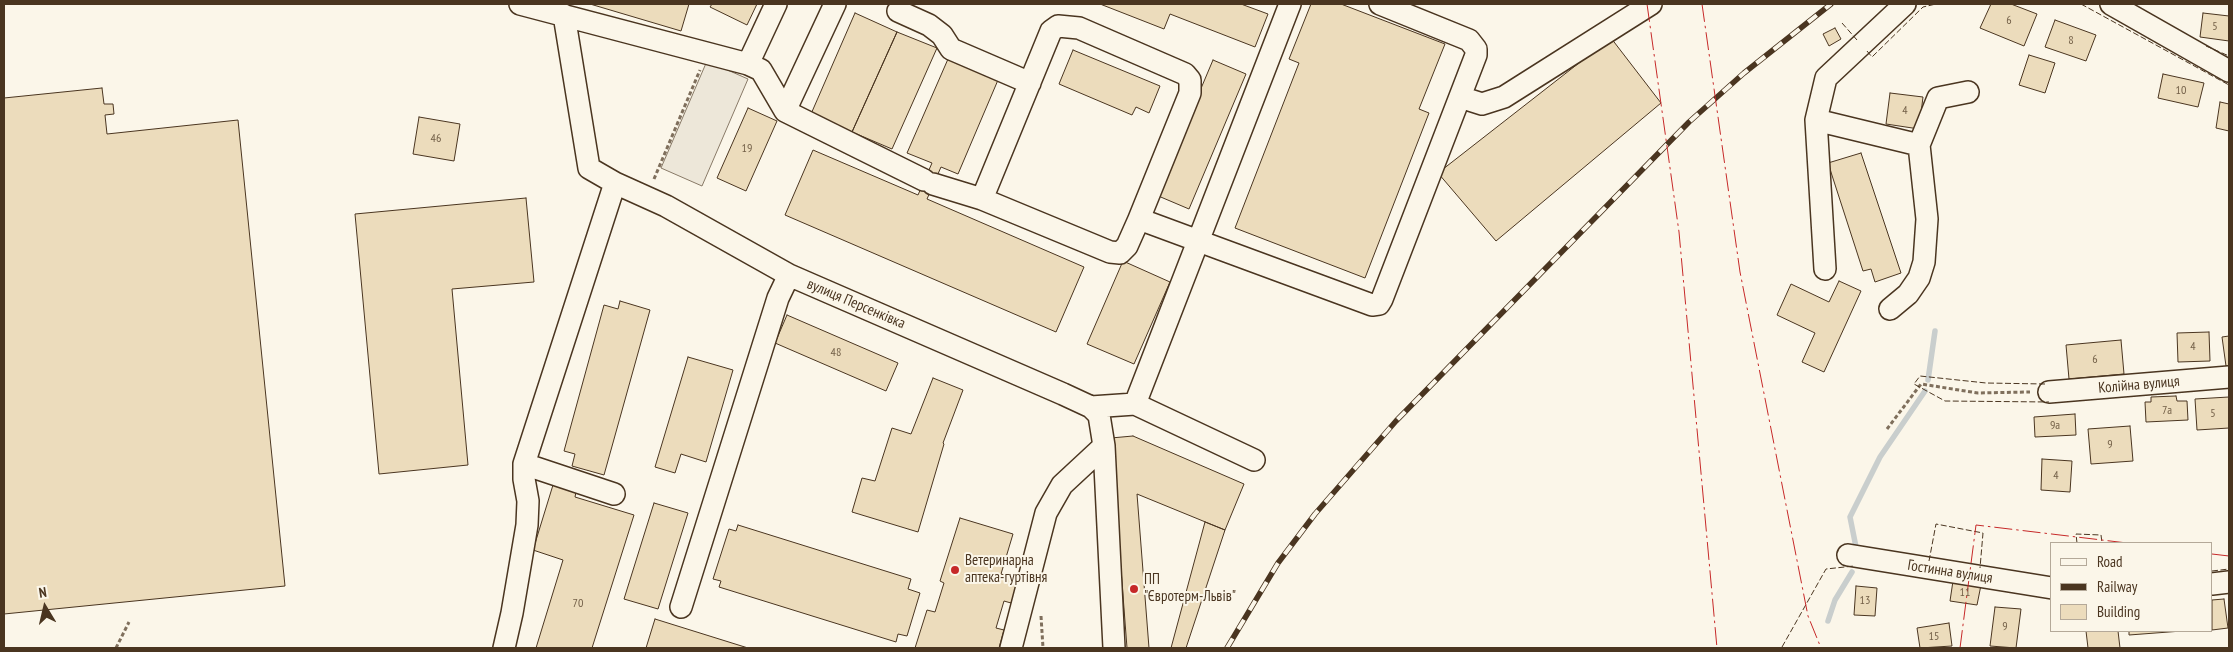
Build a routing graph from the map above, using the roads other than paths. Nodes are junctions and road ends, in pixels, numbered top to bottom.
1 (520, 4) edge
2 (776, 4) edge
3 (835, 4) edge
4 (1380, 4) edge
5 (1651, 4) edge
6 (1905, 4) edge
7 (2111, 4) edge
8 (1284, 6) edge
9 (898, 11) dead end
10 (921, 12) edge
11 (564, 15) junction
12 (748, 64) junction
13 (2229, 71) edge
14 (1030, 83) junction
15 (1968, 92) dead end
16 (1460, 97) junction
17 (785, 111) junction
18 (1816, 120) junction
19 (1919, 145) junction
20 (615, 183) junction
21 (982, 199) junction
22 (1139, 219) junction
23 (1197, 240) junction
24 (1826, 269) dead end
25 (789, 275) junction
26 (1890, 309) dead end
27 (2229, 377) edge
28 (2049, 392) road end
29 (1135, 404) junction
30 (1091, 407) junction
31 (1104, 446) junction
32 (1254, 460) dead end
33 (524, 464) junction
34 (614, 494) dead end
35 (1848, 555) dead end
36 (2229, 582) edge
37 (2213, 584) edge
38 (2050, 588) edge
39 (681, 607) dead end
40 (504, 648) edge
41 (1011, 648) edge
42 (1114, 648) edge

1 - 11 street
2 - 12 street
3 - 17 street
4 - 16 street
5 - 16 street
6 - 18 street
7 - 13 street
8 - 23 street
9 - 10 street
10 - 14 street
11 - 12 street
11 - 20 street, вулиця Персенківка
12 - 17 street
14 - 21 street
14 - 22 street
15 - 19 street
16 - 23 street
17 - 21 street
18 - 19 street
18 - 24 street
19 - 26 street
20 - 25 street, вулиця Персенківка
20 - 33 street
21 - 22 street
22 - 23 street
23 - 29 street
25 - 30 street, вулиця Персенківка
25 - 39 street
27 - 28 street, Колійна вулиця
29 - 30 street
29 - 32 street
30 - 31 street
31 - 41 street
31 - 42 street
33 - 34 street
33 - 40 street
35 - 38 street, Гостинна вулиця
36 - 37 street

